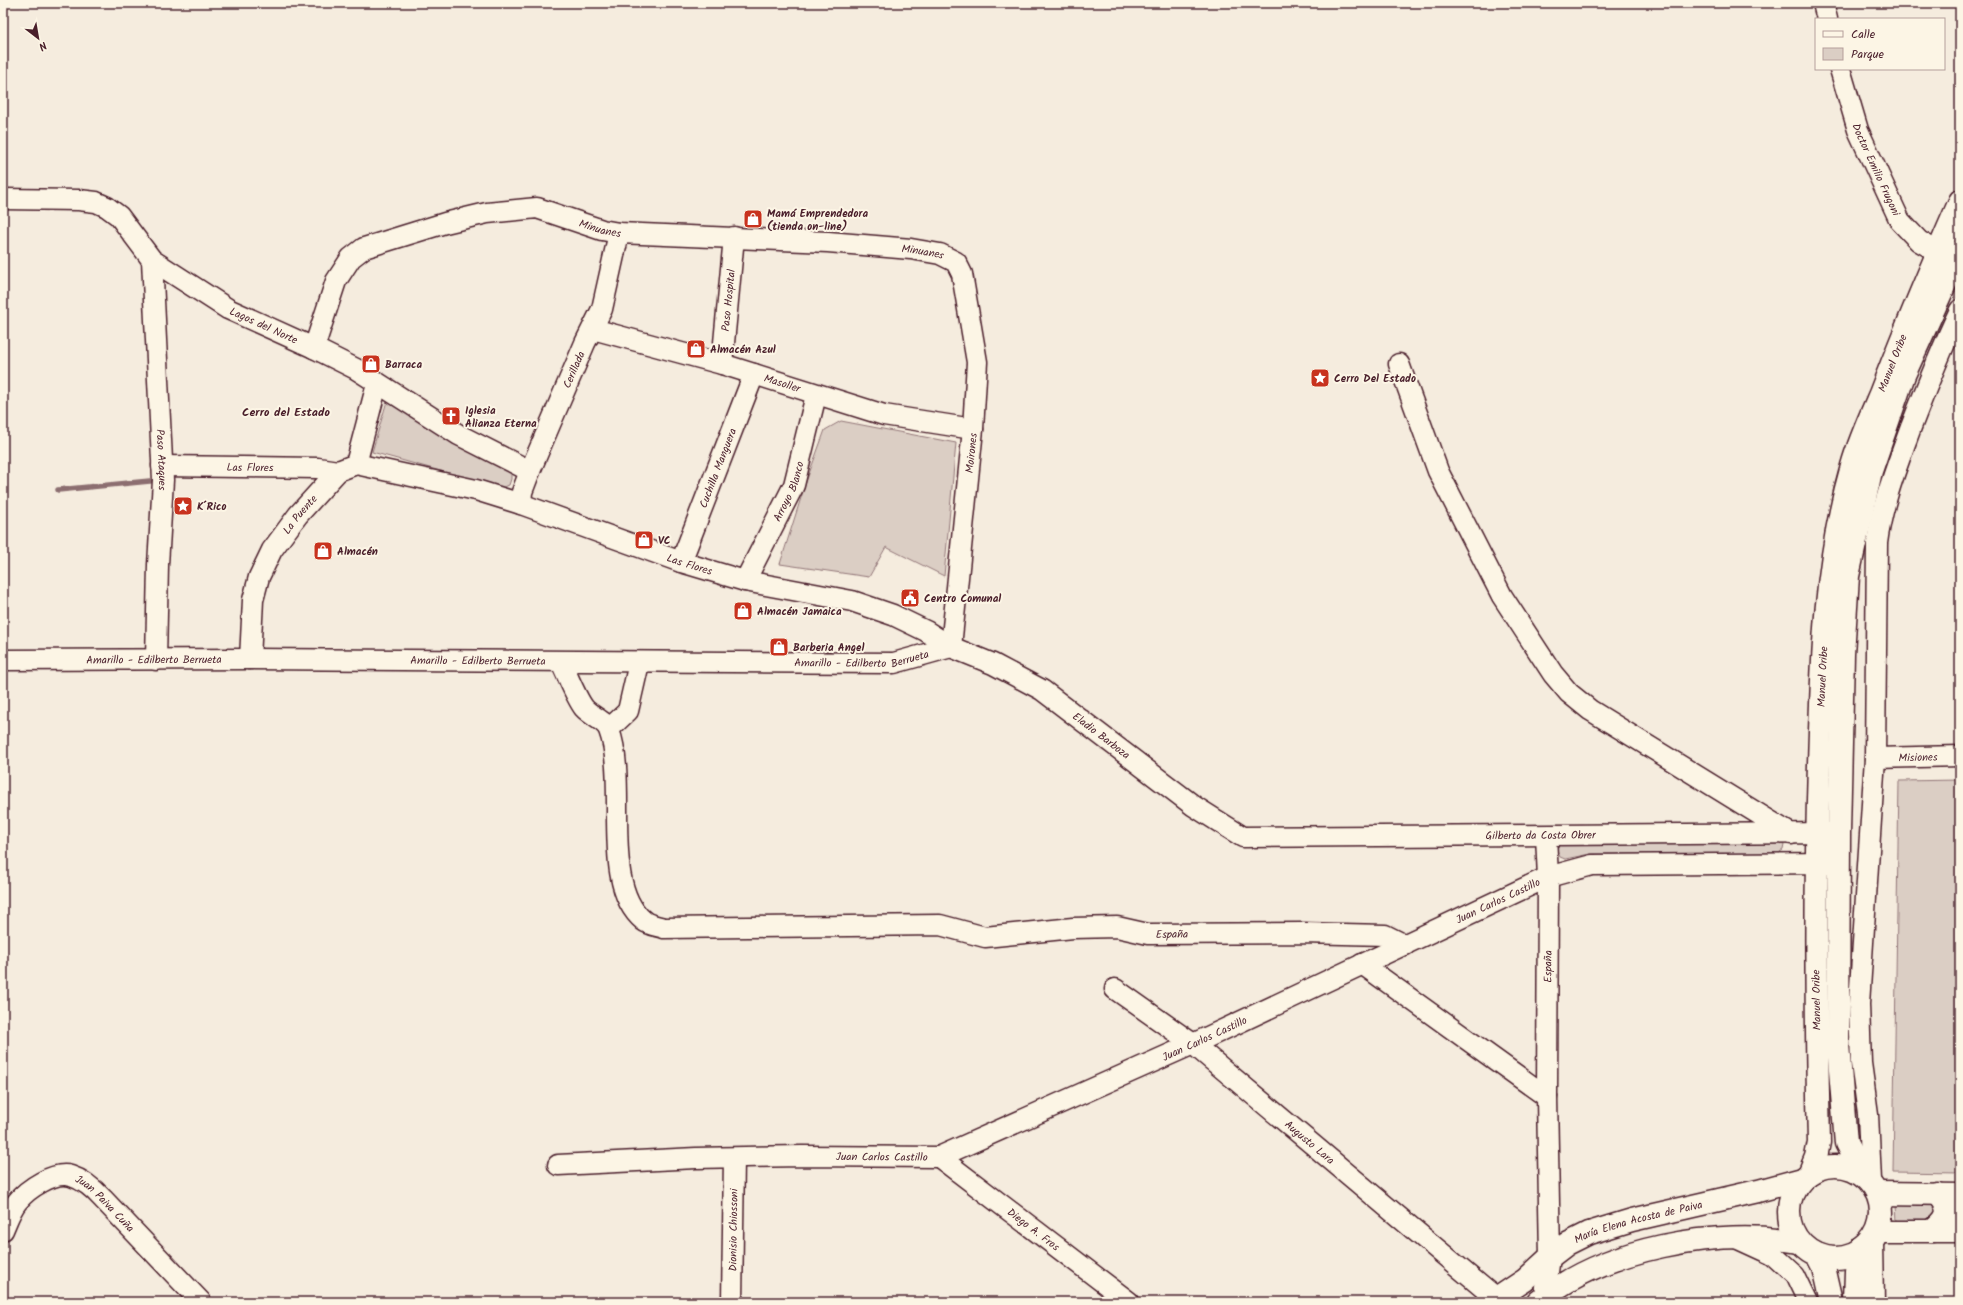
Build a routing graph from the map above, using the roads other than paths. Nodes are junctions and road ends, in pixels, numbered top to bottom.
1 (1823, 3) edge
2 (1827, 18) edge
3 (1840, 70) edge
4 (3, 198) edge
5 (1960, 201) edge
6 (619, 233) junction
7 (734, 238) junction
8 (1960, 251) edge
9 (1938, 252) junction
10 (152, 260) junction
11 (956, 262) joint
12 (1960, 310) edge
13 (593, 329) junction
14 (314, 348) junction
15 (722, 364) junction
16 (1399, 364) dead end
17 (754, 374) junction
18 (377, 384) junction
19 (816, 395) junction
20 (973, 429) junction
21 (162, 466) junction
22 (347, 467) junction
23 (530, 471) junction
24 (1890, 482) junction
25 (521, 504) junction
26 (1859, 520) junction
27 (681, 562) junction
28 (745, 581) junction
29 (951, 647) junction
30 (3, 660) edge
31 (156, 660) junction
32 (250, 660) junction
33 (561, 662) junction
34 (639, 663) junction
35 (609, 729) junction
36 (1960, 756) edge
37 (1875, 758) junction
38 (1839, 833) junction
39 (1791, 834) junction
40 (1817, 834) junction
41 (1546, 836) junction
42 (1243, 837) joint
43 (1816, 863) junction
44 (1840, 863) junction
45 (1548, 877) junction
46 (1405, 945) junction
47 (1362, 964) junction
48 (1115, 989) dead end
49 (1192, 1044) junction
50 (1547, 1097) junction
51 (939, 1157) junction
52 (734, 1158) junction
53 (558, 1165) dead end
54 (1805, 1176) junction
55 (1870, 1183) junction
56 (1937, 1193) junction
57 (1960, 1194) edge
58 (3, 1230) edge
59 (1932, 1231) junction
60 (1960, 1231) edge
61 (1732, 1236) junction
62 (1870, 1241) junction
63 (1799, 1242) junction
64 (1818, 1255) junction
65 (1550, 1257) junction
66 (1542, 1300) edge
67 (1497, 1301) edge
68 (201, 1302) edge
69 (732, 1302) edge
70 (1129, 1302) edge
71 (1808, 1302) edge
72 (1832, 1302) edge
73 (1855, 1302) edge
74 (1872, 1302) edge

1 - 2 street
3 - 9 street, Doctor Emilio Frugoni
4 - 10 street, Lagos del Norte
5 - 9 main road, Manuel Oribe
6 - 7 street, Minuanes
6 - 13 street, Cerillada
6 - 14 street, Minuanes
7 - 11 street, Minuanes
7 - 15 street, Paso Hospital
8 - 26 main road, Manuel Oribe
9 - 40 main road, Manuel Oribe
10 - 14 street, Lagos del Norte
10 - 21 street, Paso Ataques
11 - 20 street, Moirones
12 - 24 street, Manuel Oribe
13 - 15 street, Masoller
13 - 23 street, Cerillada
14 - 18 street, Lagos del Norte
15 - 17 street, Masoller
16 - 39 street
17 - 19 street, Masoller
17 - 27 street, Cuchilla Manguera
18 - 22 street, La Puente
18 - 23 street, Lagos del Norte
19 - 20 street, Masoller
19 - 28 street, Arroyo Blanco
20 - 29 street, Moirones
21 - 22 street, Las Flores
21 - 31 street, Paso Ataques
22 - 25 street, Las Flores
22 - 32 street, La Puente
23 - 25 street, Cerillada
24 - 26 street
24 - 37 street, Manuel Oribe
25 - 27 street, Las Flores
26 - 38 main road, Manuel Oribe
27 - 28 street, Las Flores
28 - 29 street, Las Flores
29 - 34 street, Amarillo - Edilberto Berrueta
29 - 42 street, Eladio Barboza
30 - 31 street, Amarillo - Edilberto Berrueta
31 - 32 street, Amarillo - Edilberto Berrueta
32 - 33 street, Amarillo - Edilberto Berrueta
33 - 34 street, Amarillo - Edilberto Berrueta
33 - 35 street
34 - 35 street
35 - 46 street, España
36 - 37 street, Misiones
37 - 55 street, Manuel Oribe
38 - 40 street, Gilberto da Costa Obrer
38 - 44 main road, Manuel Oribe
39 - 40 street, Gilberto da Costa Obrer
39 - 41 street, Gilberto da Costa Obrer
40 - 43 main road, Manuel Oribe
41 - 42 street, Gilberto da Costa Obrer
41 - 45 street, España
43 - 44 street, Juan Carlos Castillo
43 - 45 street, Juan Carlos Castillo
43 - 54 main road, Manuel Oribe
44 - 55 main road, Manuel Oribe
45 - 46 street, Juan Carlos Castillo
45 - 50 street, España
46 - 47 street, Juan Carlos Castillo
47 - 49 street, Juan Carlos Castillo
47 - 50 street
48 - 49 street, Augusto Lara
49 - 51 street, Juan Carlos Castillo
49 - 67 street, Augusto Lara
50 - 65 street, España
51 - 52 street, Juan Carlos Castillo
51 - 70 street, Diego A. Fros
52 - 53 street, Juan Carlos Castillo
52 - 69 street, Dionisio Chiossoni
54 - 55 main road
54 - 63 main road, Manuel Oribe
54 - 65 main road, María Elena Acosta de Paiva
55 - 56 main road
55 - 62 main road, Manuel Oribe
56 - 57 main road
56 - 59 main road
58 - 68 street, Juan Paiva Cuña
59 - 60 main road
59 - 62 main road
61 - 63 main road
61 - 66 main road
61 - 71 street
62 - 64 main road
62 - 73 main road, Manuel Oribe
62 - 74 street, Manuel Oribe
63 - 64 main road
64 - 72 main road
65 - 66 street, España
65 - 67 main road, María Elena Acosta de Paiva

